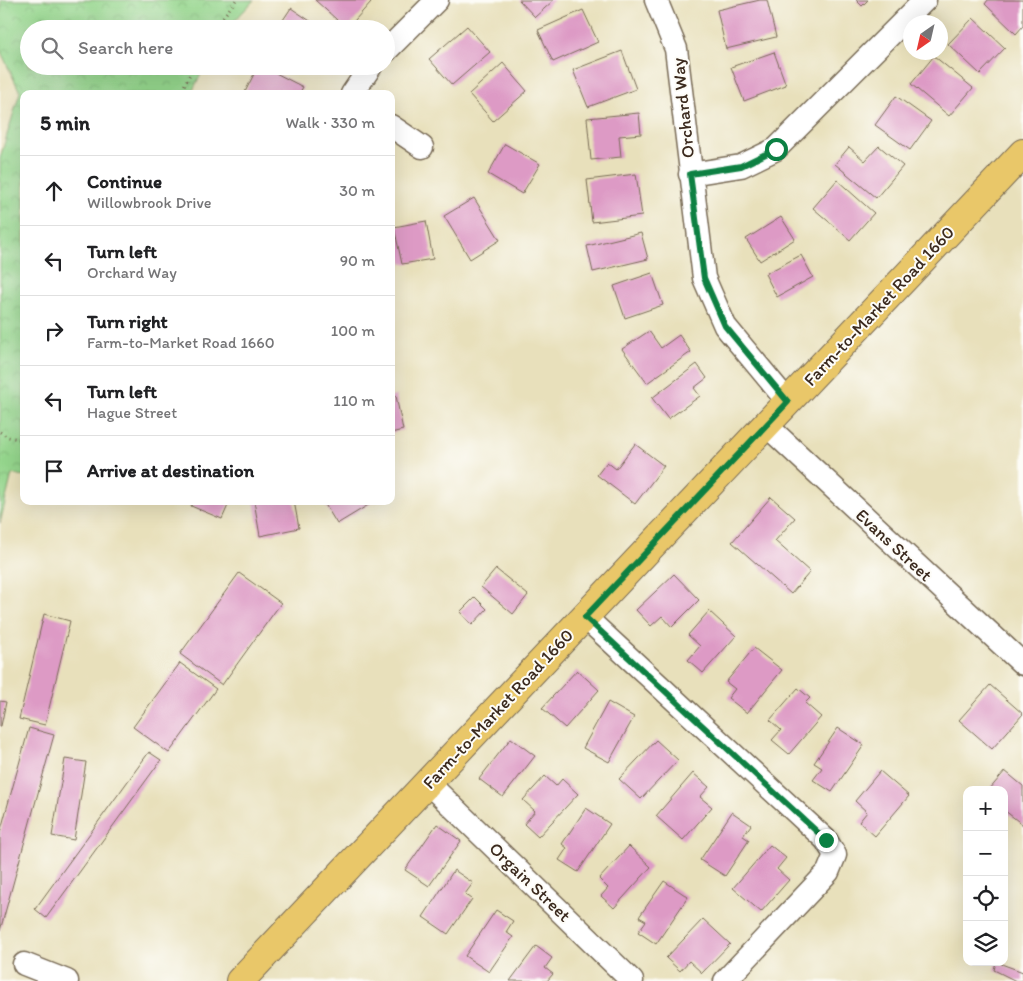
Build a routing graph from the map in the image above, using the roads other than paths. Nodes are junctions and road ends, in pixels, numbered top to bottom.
1 (437, 0) edge
2 (656, 0) edge
3 (924, 0) edge
4 (395, 42) edge
5 (366, 75) edge
6 (355, 90) edge
7 (395, 129) edge
8 (422, 147) dead end
9 (1023, 154) edge
10 (690, 174) junction
11 (788, 402) junction
12 (766, 425) junction
13 (585, 617) junction
14 (1023, 664) edge
15 (428, 783) junction
16 (24, 964) dead end
17 (67, 981) edge
18 (240, 981) edge
19 (632, 981) edge
20 (725, 981) edge

1 - 4 street
2 - 10 street, Orchard Way
3 - 10 street
5 - 6 street
7 - 8 street
9 - 11 main road, Farm-to-Market Road 1660
10 - 11 street, Orchard Way
11 - 12 main road, Farm-to-Market Road 1660
12 - 13 main road, Farm-to-Market Road 1660
12 - 14 street, Evans Street
13 - 15 main road, Farm-to-Market Road 1660
13 - 20 street
15 - 18 main road, Farm-to-Market Road 1660
15 - 19 street, Orgain Street
16 - 17 street

